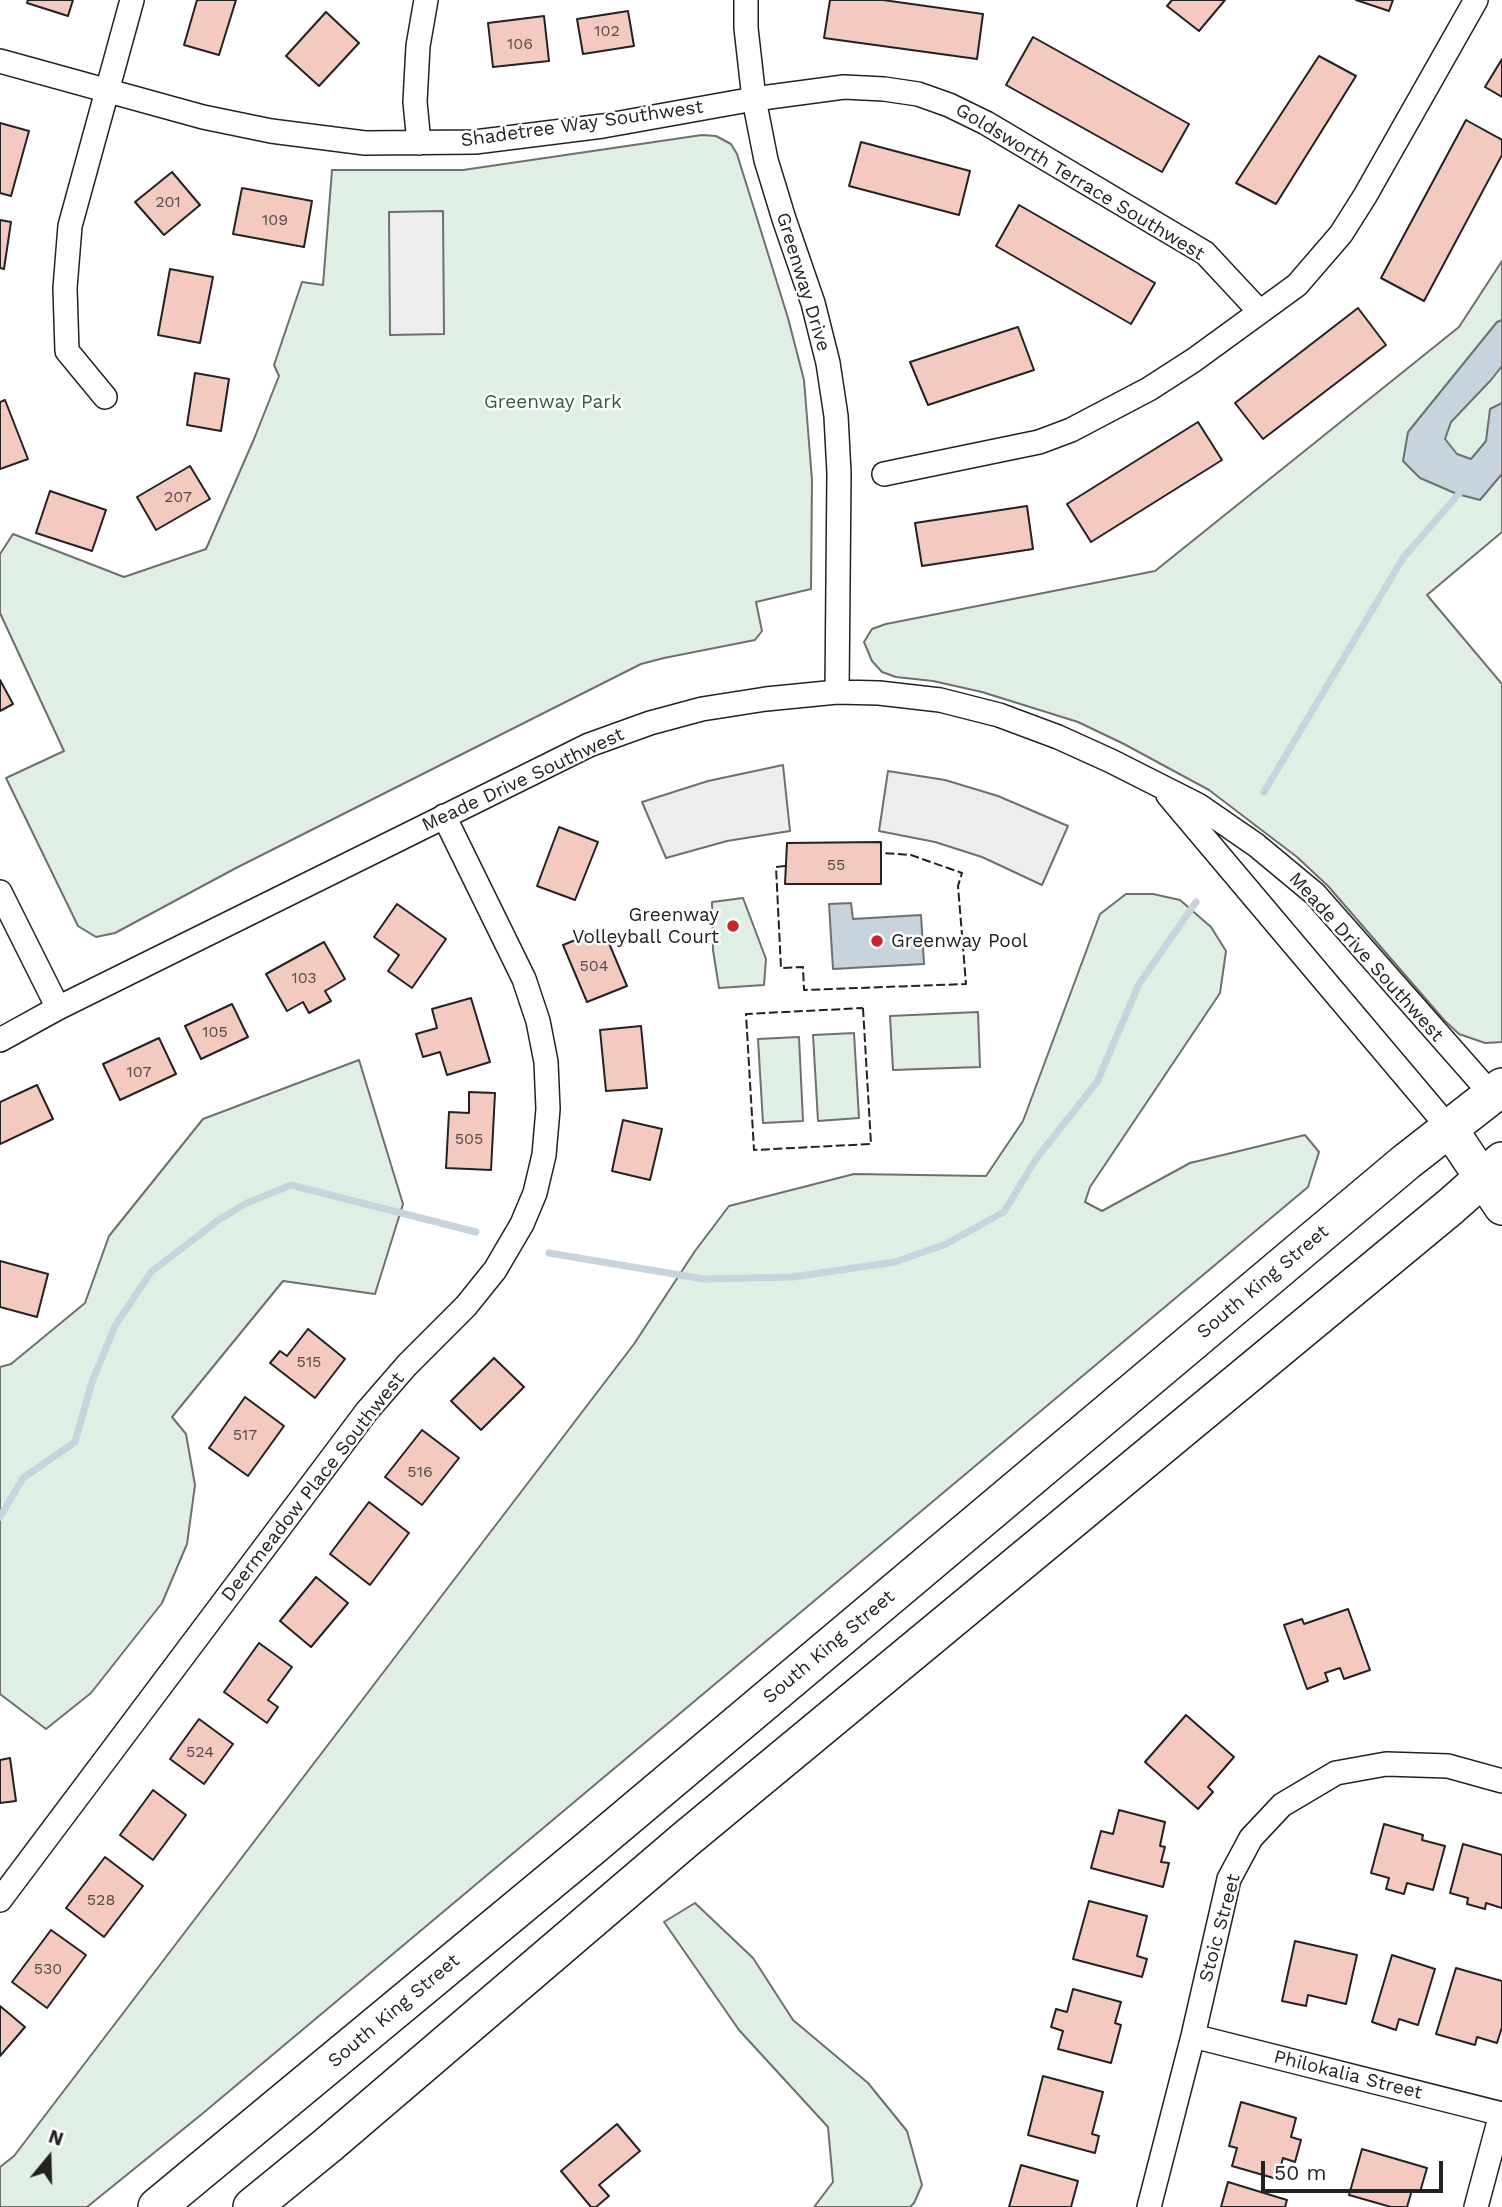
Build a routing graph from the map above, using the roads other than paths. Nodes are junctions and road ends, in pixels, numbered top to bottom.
1 (132, 0) edge
2 (426, 0) edge
3 (746, 0) edge
4 (1476, 0) edge
5 (0, 61) edge
6 (107, 90) junction
7 (754, 99) junction
8 (419, 142) junction
9 (1260, 313) junction
10 (105, 397) dead end
11 (884, 474) dead end
12 (837, 692) junction
13 (1160, 785) junction
14 (444, 816) junction
15 (0, 892) edge
16 (58, 1008) junction
17 (0, 1040) edge
18 (1499, 1096) edge
19 (1449, 1128) junction
20 (1496, 1182) edge
21 (1502, 1781) edge
22 (0, 1900) edge
23 (1193, 2036) junction
24 (1502, 2114) edge
25 (157, 2207) edge
26 (253, 2207) edge
27 (1149, 2207) edge
28 (1476, 2207) edge

1 - 6 street
2 - 8 street
3 - 7 street, Greenway Drive
4 - 9 street
5 - 6 street, Shadetree Way Southwest
6 - 8 street, Shadetree Way Southwest
6 - 10 street
7 - 8 street, Shadetree Way Southwest
7 - 9 street, Goldsworth Terrace Southwest
7 - 12 street, Greenway Drive
9 - 11 street
12 - 13 street, Meade Drive Southwest
12 - 14 street, Meade Drive Southwest
13 - 18 street, Meade Drive Southwest
13 - 19 street, Meade Drive Southwest
14 - 16 street, Meade Drive Southwest
14 - 22 street, Deermeadow Place Southwest
15 - 16 street
16 - 17 street, Meade Drive Southwest
18 - 19 highway, South King Street
19 - 20 main road
19 - 25 highway, South King Street
20 - 26 highway
21 - 23 street, Stoic Street
23 - 24 street, Philokalia Street
23 - 27 street, Stoic Street
24 - 28 street

